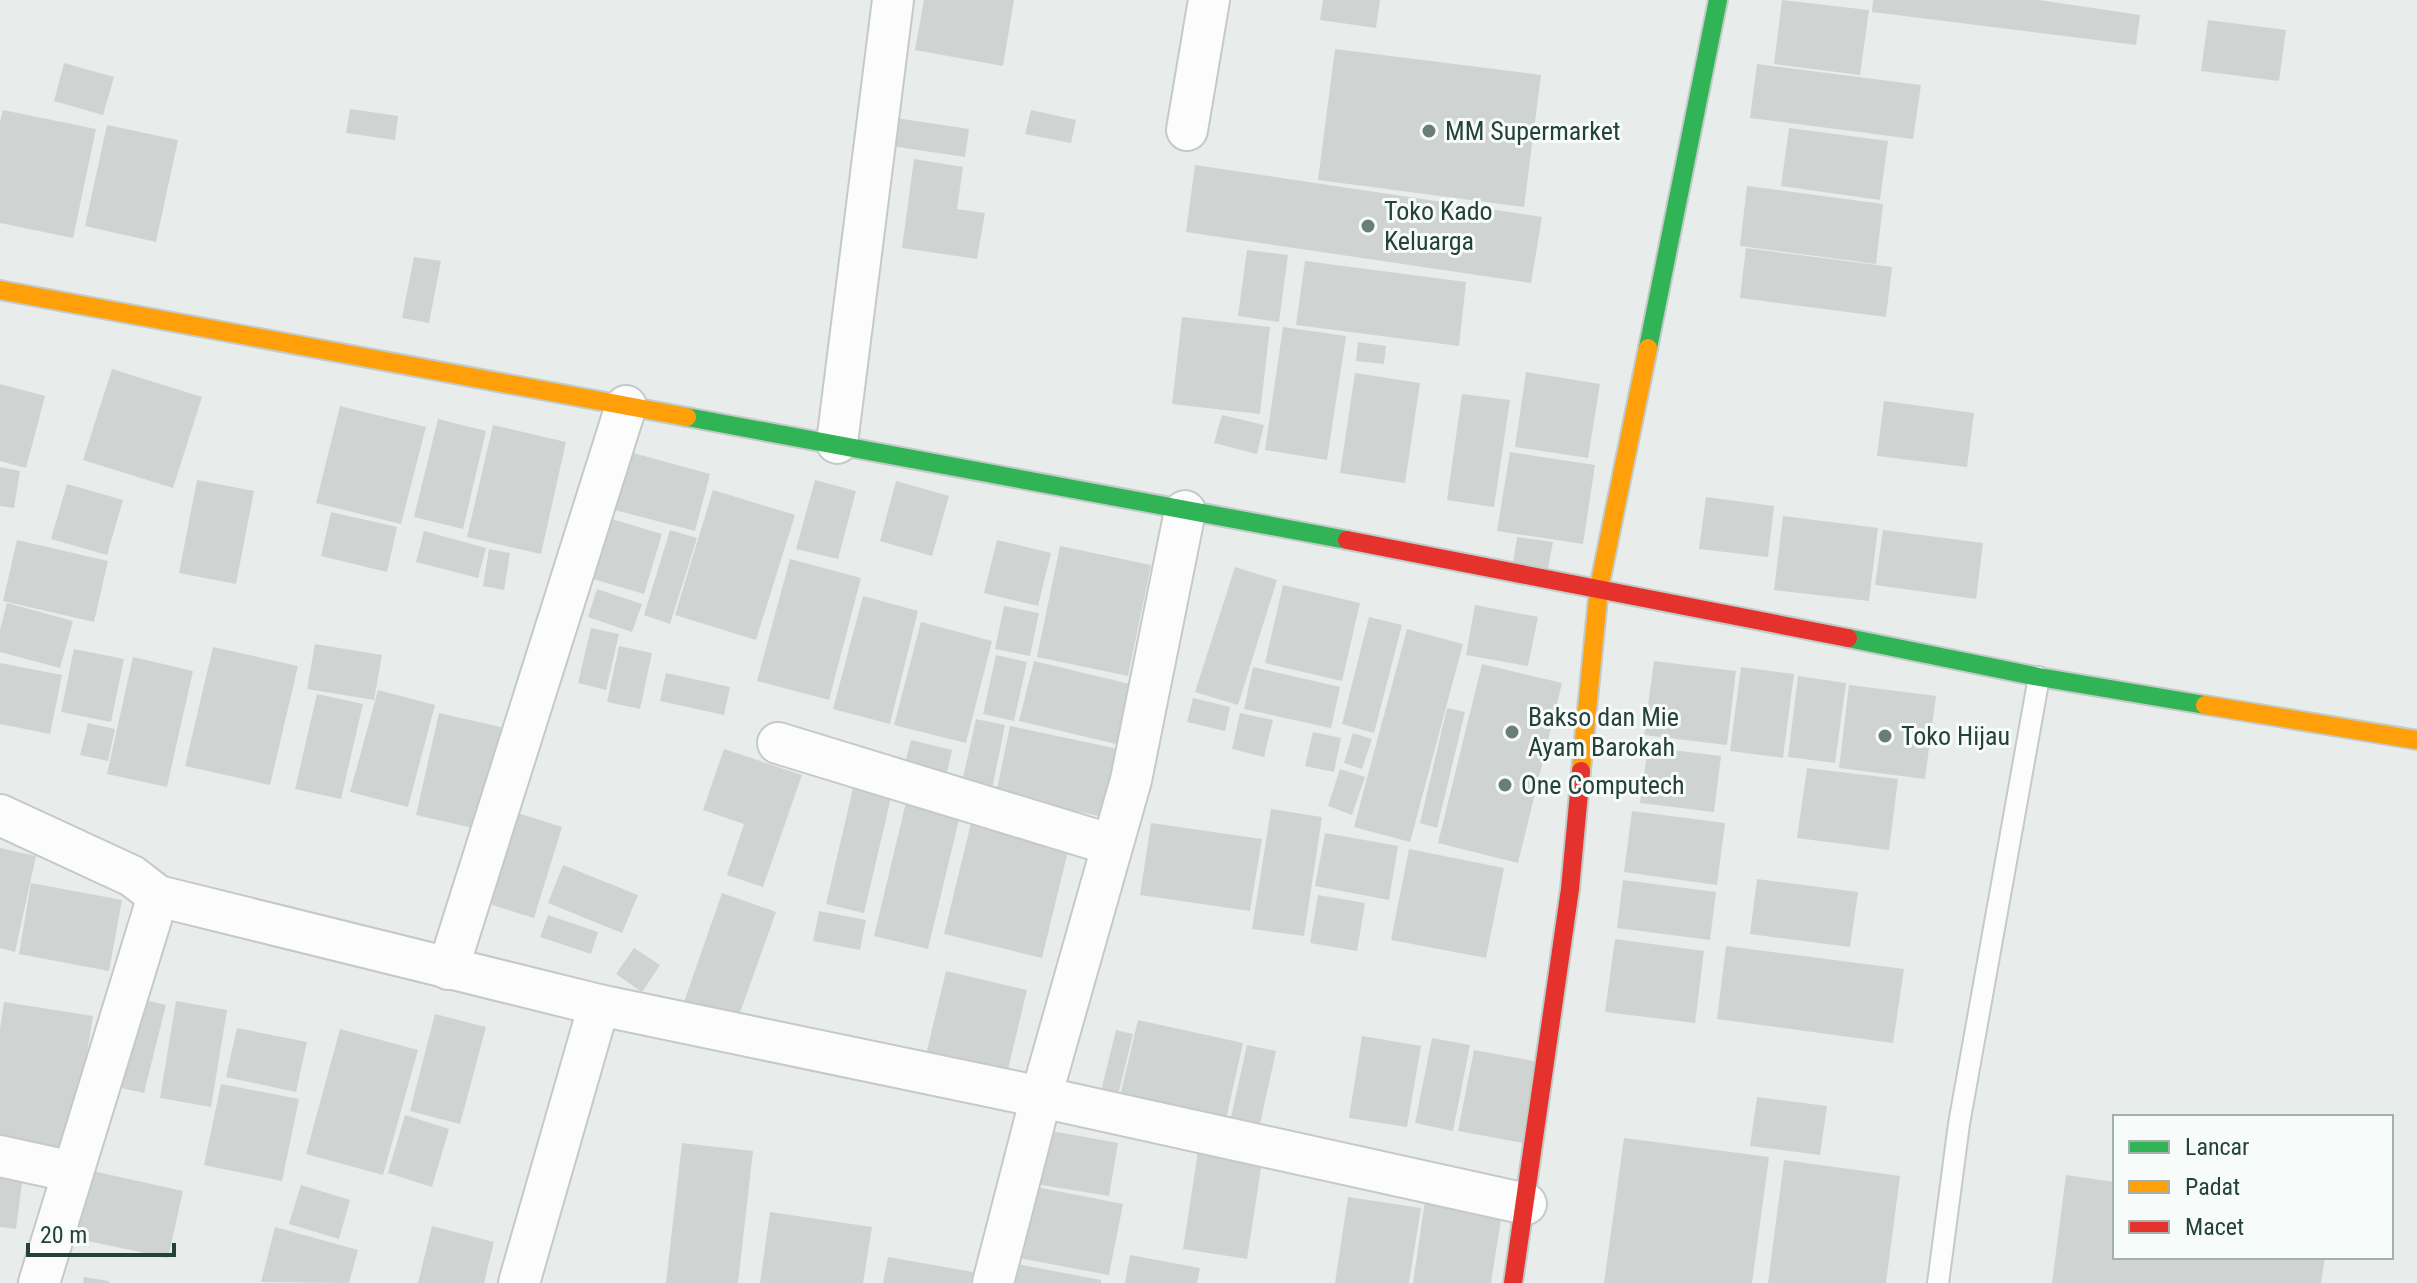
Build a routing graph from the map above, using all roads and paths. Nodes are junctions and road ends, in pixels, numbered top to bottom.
1 (893, 0) edge
2 (1209, 0) edge
3 (1718, 0) edge
4 (1187, 130) dead end
5 (0, 290) edge
6 (626, 406) junction
7 (837, 443) junction
8 (1185, 511) junction
9 (1599, 588) junction
10 (2039, 677) junction
11 (2417, 740) edge
12 (778, 743) dead end
13 (0, 815) edge
14 (1112, 845) junction
15 (158, 896) junction
16 (448, 969) junction
17 (599, 1005) junction
18 (1041, 1097) junction
19 (0, 1156) edge
20 (73, 1172) junction
21 (1526, 1204) junction
22 (39, 1283) edge
23 (519, 1283) edge
24 (993, 1283) edge
25 (1513, 1283) edge
26 (1938, 1283) edge

1 - 7 street
2 - 4 street
3 - 9 street
5 - 6 street
6 - 7 street
6 - 16 street
7 - 8 street
8 - 9 street
8 - 14 street
9 - 10 street
9 - 21 street
10 - 11 street
10 - 26 lane
12 - 14 street
13 - 15 street
14 - 18 street
15 - 16 street
15 - 20 street
16 - 17 street
17 - 18 street
17 - 23 street
18 - 21 street
18 - 24 street
19 - 20 street
20 - 22 street
21 - 25 street

